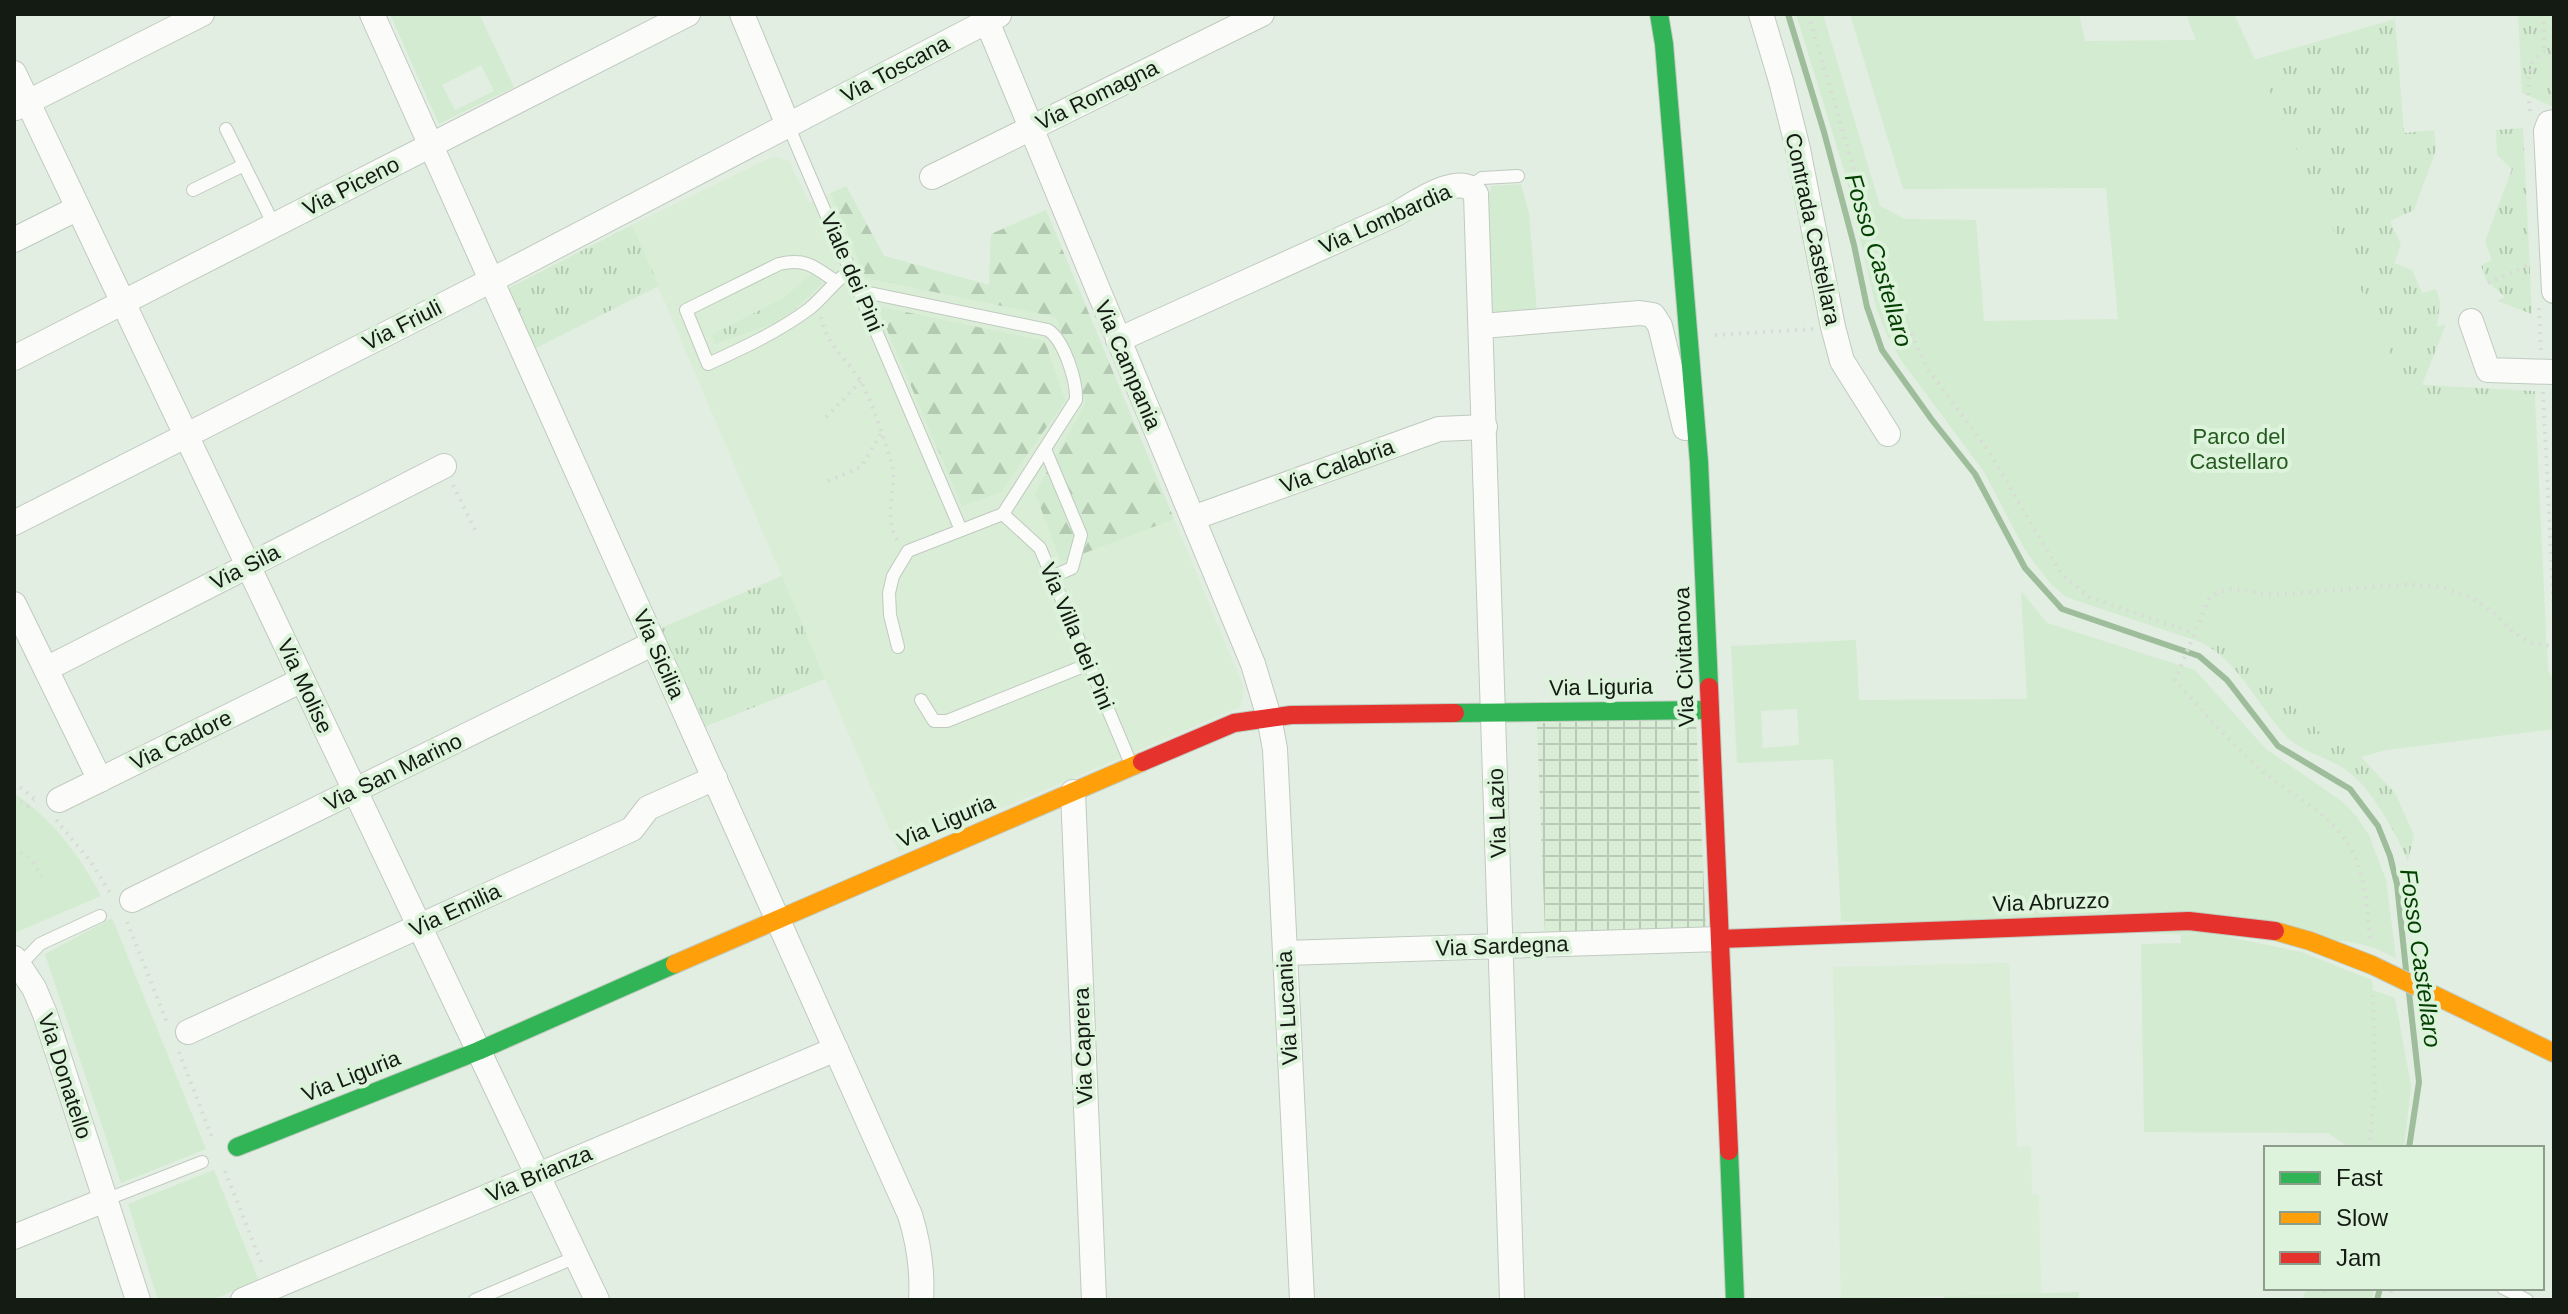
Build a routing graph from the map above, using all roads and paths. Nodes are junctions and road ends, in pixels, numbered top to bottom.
1 (202, 14) edge
2 (372, 14) edge
3 (688, 14) edge
4 (742, 14) edge
5 (1262, 14) edge
6 (1659, 14) edge
7 (1761, 14) edge
8 (1808, 14) edge
9 (2543, 14) edge
10 (991, 16) edge
11 (2544, 50) junction
12 (2554, 50) edge
13 (14, 73) edge
14 (21, 105) edge
15 (2544, 120) edge
16 (788, 125) junction
17 (1030, 128) junction
18 (226, 129) dead end
19 (431, 145) junction
20 (244, 165) junction
21 (1518, 176) dead end
22 (932, 177) dead end
23 (1469, 187) junction
24 (193, 190) dead end
25 (78, 208) junction
26 (274, 225) junction
27 (14, 240) edge
28 (2553, 261) edge
29 (851, 270) junction
30 (492, 280) junction
31 (835, 281) junction
32 (2488, 283) dead end
33 (860, 291) junction
34 (2554, 291) edge
35 (820, 298) junction
36 (123, 302) junction
37 (2471, 321) dead end
38 (1482, 326) junction
39 (1813, 329) dead end
40 (1705, 335) dead end
41 (1118, 340) junction
42 (14, 358) edge
43 (2554, 372) edge
44 (861, 381) junction
45 (1685, 391) junction
46 (826, 417) dead end
47 (1485, 427) junction
48 (881, 434) junction
49 (1888, 434) dead end
50 (186, 436) junction
51 (1045, 449) junction
52 (1699, 462) joint
53 (444, 466) joint
54 (828, 481) dead end
55 (1003, 514) junction
56 (1193, 518) junction
57 (14, 523) edge
58 (475, 530) dead end
59 (961, 530) junction
60 (908, 551) junction
61 (248, 566) junction
62 (1052, 577) junction
63 (14, 604) edge
64 (2193, 633) junction
65 (654, 643) junction
66 (2554, 646) edge
67 (898, 647) dead end
68 (1089, 664) junction
69 (46, 669) junction
70 (302, 680) junction
71 (921, 700) dead end
72 (1710, 710) junction
73 (1494, 713) junction
74 (1269, 717) junction
75 (1132, 767) junction
76 (715, 778) junction
77 (100, 780) junction
78 (14, 782) edge
79 (355, 791) junction
80 (1073, 792) junction
81 (14, 797) edge
82 (35, 799) junction
83 (53, 808) junction
84 (14, 848) edge
85 (41, 877) dead end
86 (126, 911) junction
87 (100, 916) dead end
88 (778, 919) junction
89 (419, 926) junction
90 (1720, 939) junction
91 (1501, 946) junction
92 (2371, 947) dead end
93 (1285, 953) junction
94 (16, 964) edge
95 (2373, 990) dead end
96 (180, 1041) junction
97 (836, 1049) junction
98 (478, 1051) junction
99 (2554, 1053) edge
100 (213, 1140) dead end
101 (2369, 1146) edge
102 (237, 1147) dead end
103 (202, 1162) dead end
104 (224, 1168) dead end
105 (537, 1175) junction
106 (105, 1200) junction
107 (14, 1237) edge
108 (576, 1257) junction
109 (271, 1288) junction
110 (2507, 1290) edge
111 (138, 1300) edge
112 (243, 1300) edge
113 (475, 1300) edge
114 (597, 1300) edge
115 (921, 1300) edge
116 (1094, 1300) edge
117 (1302, 1300) edge
118 (1512, 1300) edge
119 (1735, 1300) edge
120 (2527, 1300) edge

1 - 14 street
2 - 19 street, Via Sicilia
3 - 19 street, Via Piceno
4 - 16 street, Viale dei Pini
5 - 17 street, Via Romagna
6 - 45 street
7 - 49 street, Contrada Castellara
8 - 64 path
9 - 11 path
10 - 16 street, Via Toscana
10 - 17 street, Via Campania
11 - 12 path
11 - 15 path
13 - 14 street, Via Molise
14 - 25 street, Via Molise
15 - 28 street
16 - 29 lane, Viale dei Pini
16 - 30 street, Via Friuli
17 - 22 street, Via Romagna
17 - 41 street, Via Campania
18 - 20 lane
19 - 26 street, Via Piceno
19 - 30 street, Via Sicilia
20 - 24 lane
20 - 26 lane
21 - 23 lane
23 - 38 street, Via Lombardia
23 - 41 street, Via Lombardia
25 - 27 street
25 - 36 street, Via Molise
26 - 36 street, Via Piceno
28 - 32 path
28 - 34 street
29 - 31 lane
29 - 33 lane, Viale dei Pini
30 - 50 street, Via Friuli
30 - 65 street, Via Sicilia
31 - 35 lane
31 - 35 lane
33 - 51 lane
33 - 59 lane, Viale dei Pini
35 - 44 path
36 - 42 street, Via Piceno
36 - 50 street, Via Molise
37 - 43 street
38 - 45 street
38 - 47 street, Via Lazio
39 - 40 path
41 - 56 street, Via Campania
44 - 46 path
44 - 48 path
45 - 52 street
47 - 56 street, Via Calabria
47 - 73 street, Via Lazio
48 - 54 path
48 - 60 path
50 - 57 street, Via Friuli
50 - 61 street, Via Molise
51 - 55 lane
51 - 62 lane
52 - 72 street, Via Civitanova
53 - 58 path
53 - 61 street, Via Sila
55 - 59 lane
55 - 62 lane, Via Villa dei Pini
56 - 74 street, Via Campania
59 - 60 lane
60 - 67 lane
61 - 69 street, Via Sila
61 - 70 street, Via Molise
62 - 68 lane, Via Villa dei Pini
63 - 69 street
64 - 66 path
64 - 92 path
65 - 76 street, Via Sicilia
65 - 79 street, Via San Marino
68 - 71 lane
68 - 75 lane, Via Villa dei Pini
69 - 77 street
70 - 77 street, Via Cadore
70 - 79 street, Via Molise
72 - 73 street, Via Liguria
72 - 90 street, Via Civitanova
73 - 74 street, Via Liguria
73 - 91 street, Via Lazio
74 - 75 street, Via Liguria
74 - 93 street, Via Lucania
75 - 80 street, Via Liguria
76 - 88 street, Via Sicilia
76 - 89 street, Via Emilia
77 - 83 street, Via Cadore
78 - 82 path
79 - 86 street, Via San Marino
79 - 89 street, Via Molise
80 - 88 street, Via Liguria
80 - 116 street, Via Caprera
81 - 82 path
82 - 83 path
83 - 86 path
84 - 85 path
86 - 96 path
87 - 94 lane
88 - 97 street, Via Sicilia
88 - 98 street, Via Liguria
89 - 96 street, Via Emilia
89 - 98 street, Via Molise
90 - 91 street, Via Sardegna
90 - 99 street, Via Abruzzo
90 - 119 street, Via Civitanova
91 - 93 street, Via Sardegna
91 - 118 street, Via Lazio
93 - 117 street, Via Lucania
94 - 106 street, Via Donatello
95 - 101 path
96 - 100 path
97 - 105 street, Via Brianza
97 - 115 street, Via Sicilia
98 - 102 street, Via Liguria
98 - 105 street, Via Molise
103 - 106 lane
104 - 109 path
105 - 108 street, Via Molise
105 - 109 street, Via Brianza
106 - 107 street
106 - 111 street, Via Donatello
108 - 113 lane
108 - 114 street, Via Molise
109 - 112 street, Via Brianza
110 - 120 lane

